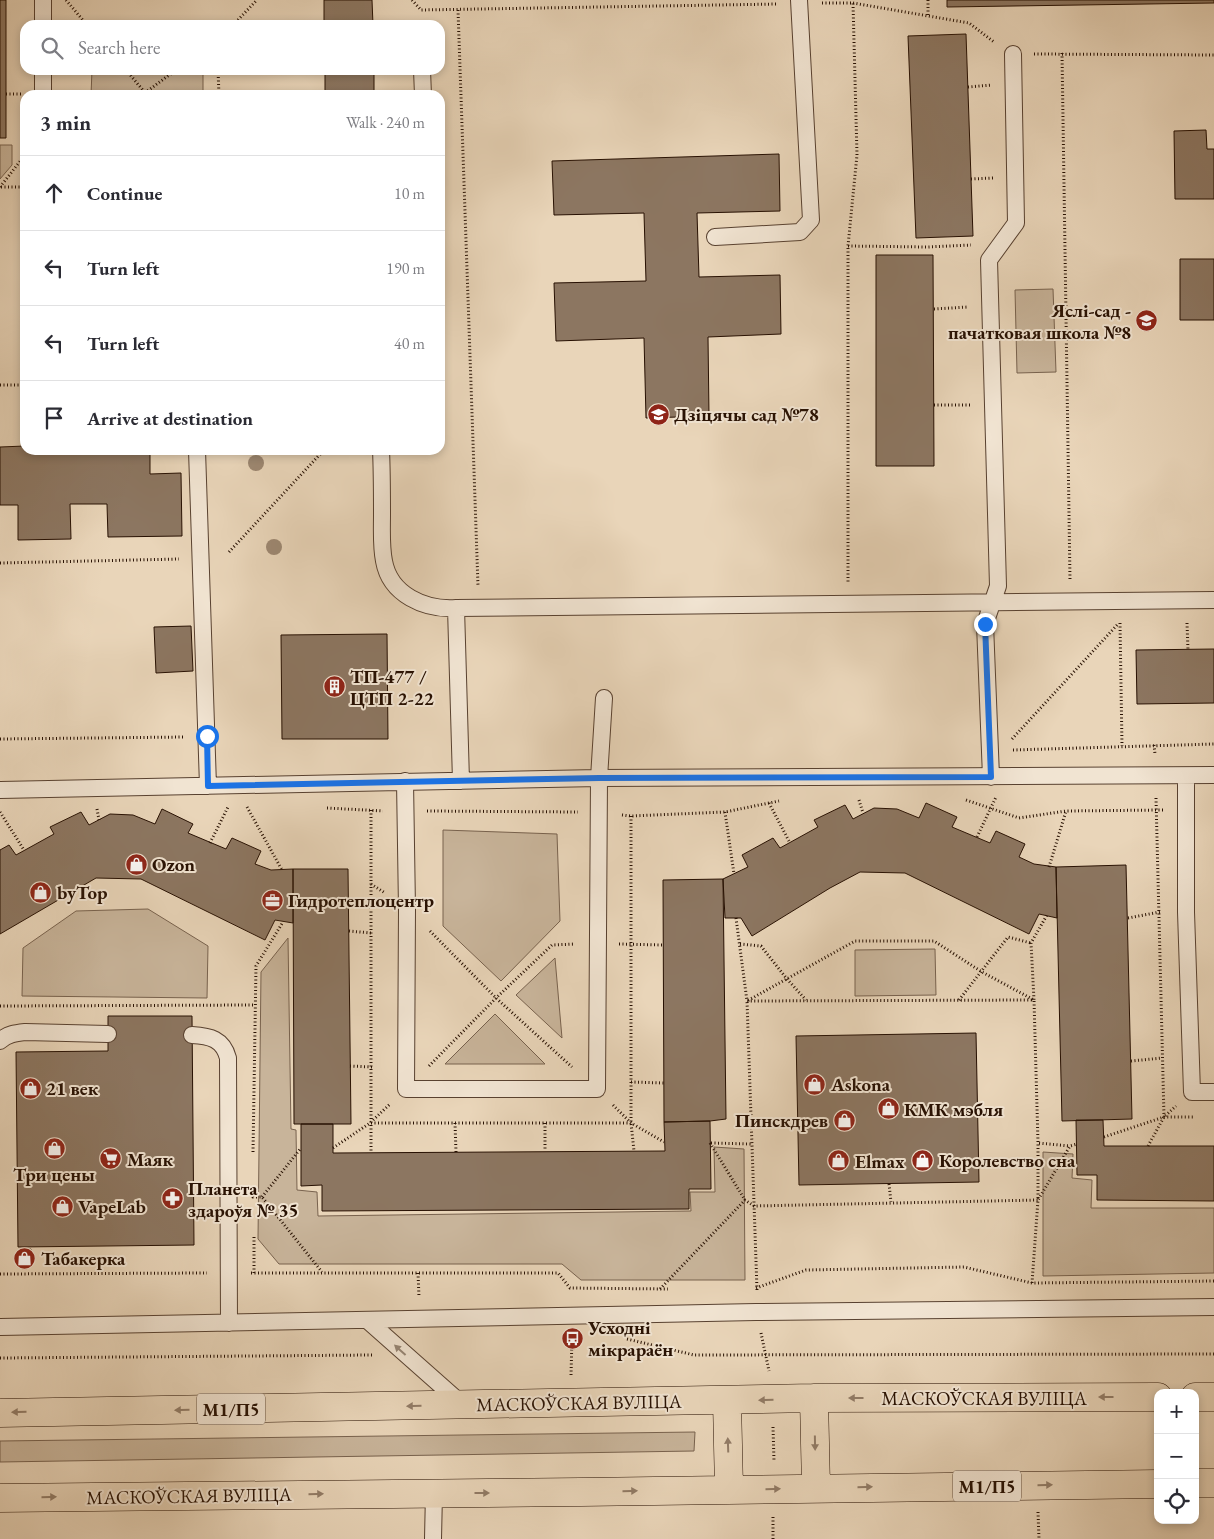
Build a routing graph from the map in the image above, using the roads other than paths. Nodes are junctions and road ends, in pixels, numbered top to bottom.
1 (43, 0) edge
2 (799, 2) edge
3 (43, 20) edge
4 (1013, 54) road end
5 (43, 75) edge
6 (422, 75) edge
7 (43, 90) edge
8 (423, 90) edge
9 (715, 237) dead end
10 (197, 455) edge
11 (382, 455) edge
12 (1214, 600) edge
13 (992, 601) junction
14 (456, 608) junction
15 (604, 698) dead end
16 (1214, 775) edge
17 (1186, 776) junction
18 (991, 777) junction
19 (599, 778) junction
20 (461, 781) junction
21 (405, 782) junction
22 (208, 786) junction
23 (0, 790) edge
24 (108, 1034) dead end
25 (192, 1035) dead end
26 (0, 1041) edge
27 (1214, 1092) edge
28 (1214, 1307) edge
29 (367, 1320) junction
30 (229, 1323) junction
31 (0, 1327) edge
32 (1154, 1397) edge
33 (1199, 1397) edge
34 (1214, 1397) edge
35 (814, 1398) junction
36 (726, 1401) junction
37 (463, 1405) junction
38 (0, 1413) edge
39 (1199, 1483) edge
40 (1214, 1483) edge
41 (1154, 1484) edge
42 (816, 1488) junction
43 (729, 1490) junction
44 (434, 1493) junction
45 (0, 1498) edge
46 (433, 1539) edge

1 - 3 lane
2 - 9 lane
4 - 13 lane
5 - 7 lane
6 - 8 lane
10 - 22 lane
11 - 14 lane
12 - 13 lane
13 - 14 lane
13 - 18 lane
14 - 20 lane
15 - 19 lane
16 - 17 lane
17 - 18 lane
17 - 27 lane
18 - 19 lane
19 - 20 lane
19 - 21 lane
20 - 21 lane
21 - 22 lane
22 - 23 lane
24 - 26 lane
25 - 30 lane
28 - 29 lane
29 - 30 lane
37 -> 29 lane
30 - 31 lane
32 -> 35 highway, МАСКОЎСКАЯ ВУЛІЦА / М1/П5
33 - 34 highway
35 -> 36 highway, МАСКОЎСКАЯ ВУЛІЦА / М1/П5
35 -> 42 highway
36 - 37 highway, МАСКОЎСКАЯ ВУЛІЦА / М1/П5
43 -> 36 highway
37 -> 38 highway, МАСКОЎСКАЯ ВУЛІЦА / М1/П5
39 - 40 highway
42 -> 41 highway, МАСКОЎСКАЯ ВУЛІЦА / М1/П5
43 -> 42 highway, МАСКОЎСКАЯ ВУЛІЦА / М1/П5
44 -> 43 highway, МАСКОЎСКАЯ ВУЛІЦА / М1/П5
45 -> 44 highway, МАСКОЎСКАЯ ВУЛІЦА / М1/П5
44 - 46 lane

